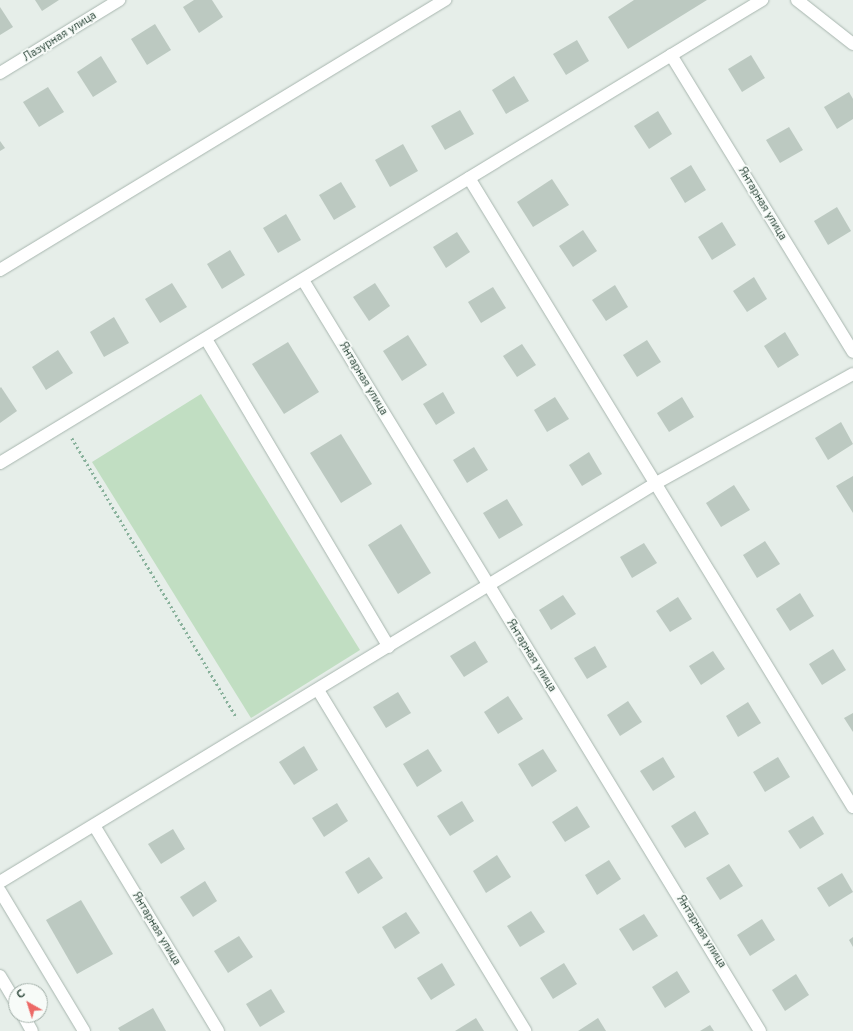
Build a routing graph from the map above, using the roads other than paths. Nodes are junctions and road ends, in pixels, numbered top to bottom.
1 (119, 0) edge
2 (445, 0) edge
3 (762, 0) edge
4 (797, 0) edge
5 (853, 44) edge
6 (671, 55) junction
7 (0, 73) edge
8 (469, 178) junction
9 (0, 270) edge
10 (303, 280) junction
11 (206, 339) junction
12 (853, 352) edge
13 (853, 374) edge
14 (0, 463) edge
15 (658, 482) junction
16 (488, 586) junction
17 (389, 647) junction
18 (318, 690) junction
19 (853, 807) edge
20 (95, 827) junction
21 (0, 882) edge
22 (0, 891) edge
23 (0, 976) edge
24 (8, 990) edge
25 (84, 1031) edge
26 (218, 1031) edge
27 (525, 1031) edge
28 (760, 1031) edge

1 - 7 street, Лазурная улица
2 - 9 street
3 - 6 street
4 - 5 street
6 - 8 street
6 - 12 street, Янтарная улица
8 - 10 street
8 - 15 street
10 - 11 street
10 - 16 street, Янтарная улица
11 - 14 street
11 - 17 street
13 - 15 street
15 - 16 street
15 - 19 street
16 - 17 street
16 - 28 street, Янтарная улица
17 - 18 street
18 - 20 street
18 - 27 street
20 - 21 street
20 - 26 street, Янтарная улица
22 - 25 street
23 - 24 street

